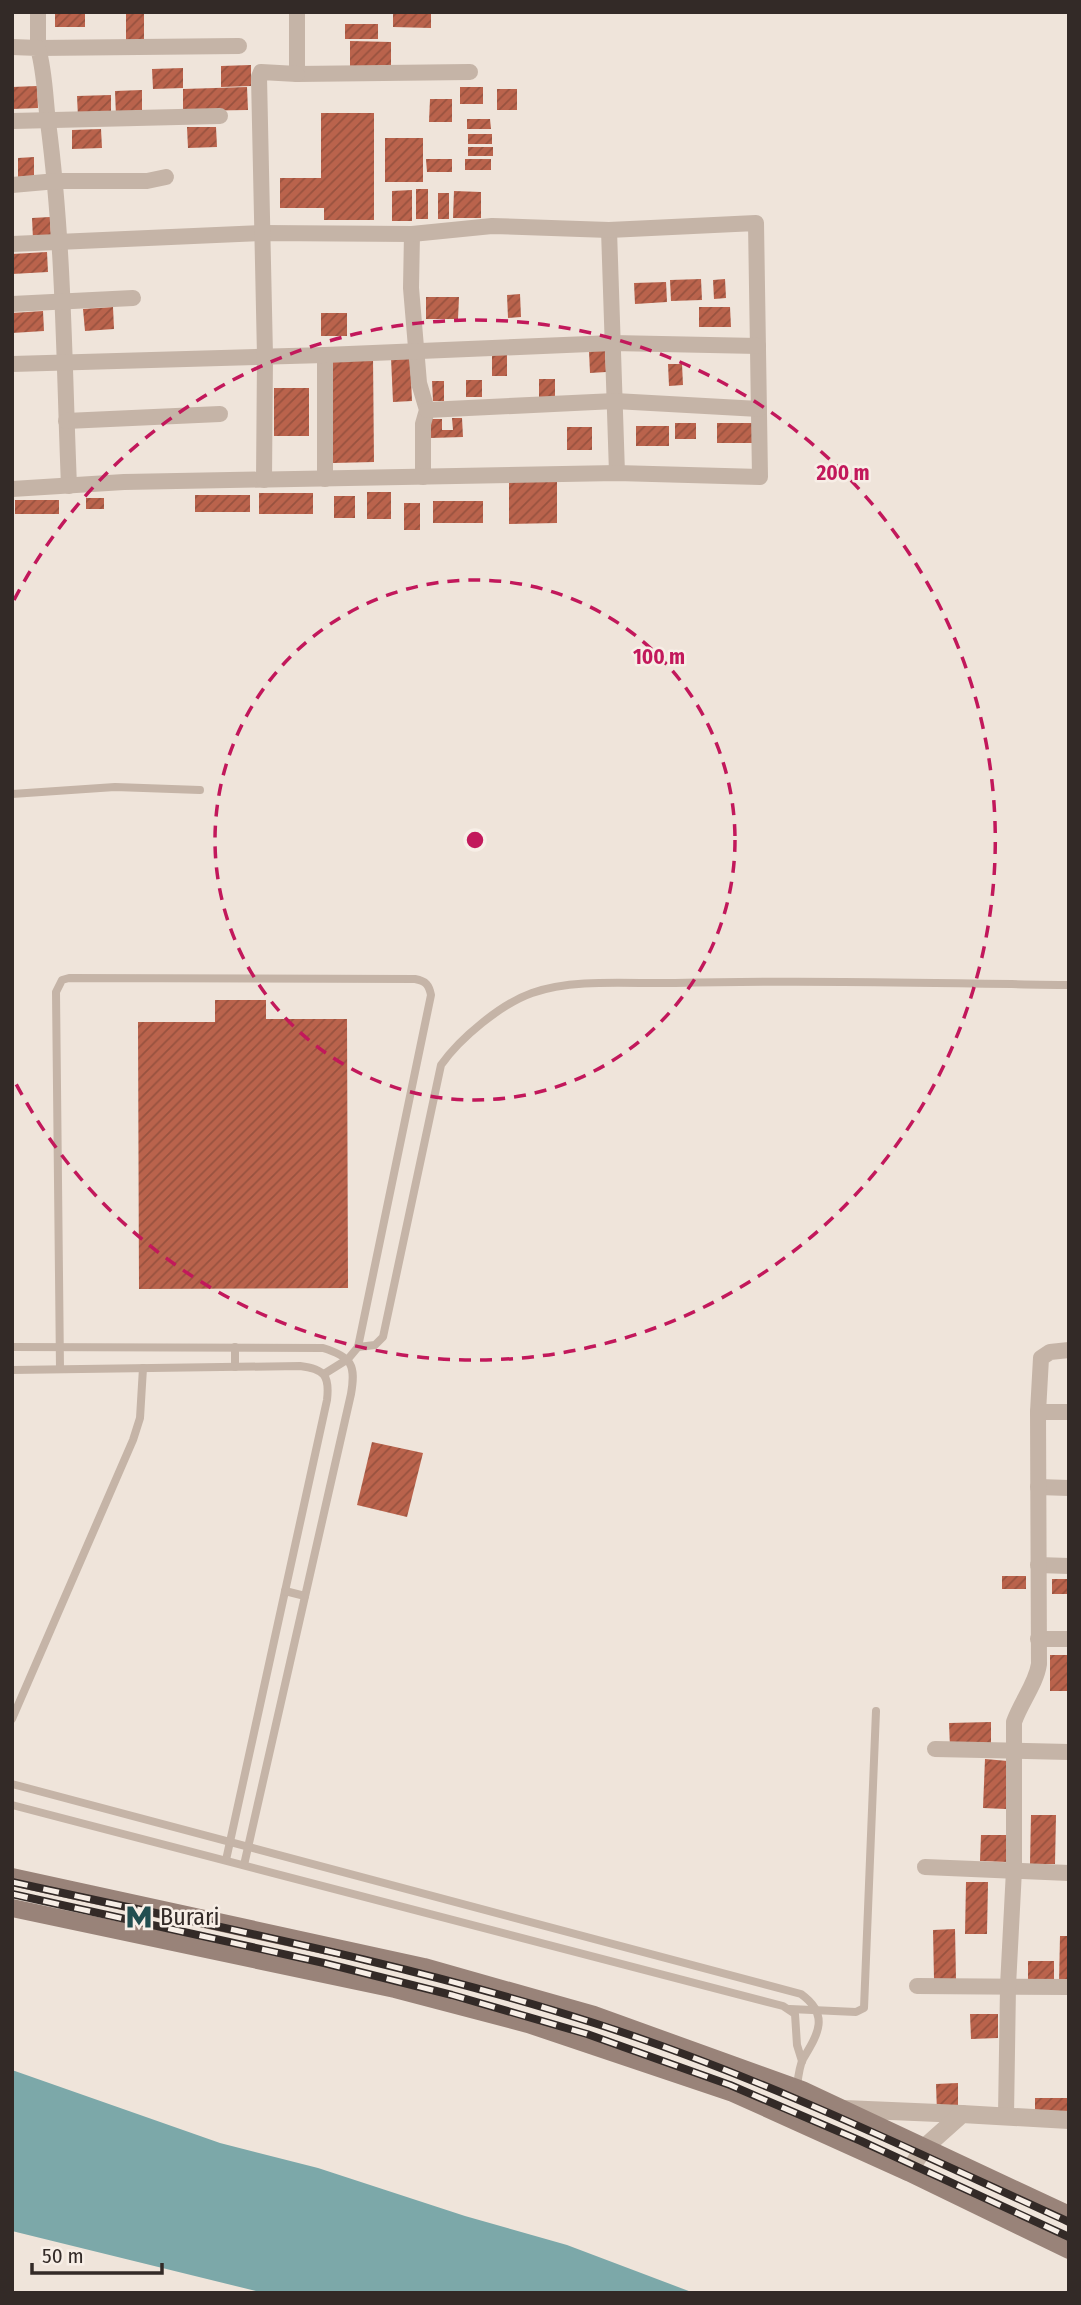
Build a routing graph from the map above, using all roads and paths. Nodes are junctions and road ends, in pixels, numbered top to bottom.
1 (38, 12) edge
2 (297, 12) edge
3 (239, 46) dead end
4 (12, 47) edge
5 (38, 48) junction
6 (470, 72) dead end
7 (297, 74) junction
8 (220, 116) dead end
9 (48, 118) junction
10 (12, 121) edge
11 (166, 177) dead end
12 (57, 181) junction
13 (12, 185) edge
14 (609, 230) junction
15 (262, 233) junction
16 (412, 234) junction
17 (59, 241) junction
18 (12, 244) edge
19 (133, 298) dead end
20 (62, 300) junction
21 (12, 304) edge
22 (613, 342) junction
23 (758, 346) junction
24 (416, 349) junction
25 (325, 355) junction
26 (265, 356) junction
27 (64, 362) junction
28 (12, 364) edge
29 (615, 401) junction
30 (759, 409) junction
31 (427, 410) junction
32 (220, 414) dead end
33 (66, 421) junction
34 (617, 473) junction
35 (423, 477) junction
36 (325, 479) junction
37 (264, 480) junction
38 (69, 486) junction
39 (12, 489) edge
40 (200, 790) dead end
41 (12, 794) edge
42 (1069, 985) edge
43 (12, 1347) edge
44 (60, 1347) junction
45 (235, 1347) junction
46 (359, 1347) junction
47 (1069, 1350) edge
48 (348, 1359) junction
49 (235, 1367) junction
50 (143, 1368) junction
51 (60, 1369) junction
52 (12, 1370) edge
53 (324, 1374) junction
54 (1038, 1412) junction
55 (1069, 1412) edge
56 (1038, 1487) junction
57 (1069, 1488) edge
58 (1038, 1565) junction
59 (1069, 1566) edge
60 (285, 1591) junction
61 (305, 1596) junction
62 (1038, 1639) junction
63 (1069, 1639) edge
64 (876, 1711) dead end
65 (12, 1719) edge
66 (935, 1749) dead end
67 (1013, 1751) junction
68 (1069, 1752) edge
69 (12, 1783) edge
70 (12, 1805) edge
71 (230, 1841) junction
72 (248, 1846) junction
73 (226, 1860) junction
74 (244, 1865) junction
75 (925, 1867) dead end
76 (1014, 1870) junction
77 (1069, 1873) edge
78 (12, 1877) edge
79 (12, 1908) edge
80 (917, 1986) dead end
81 (1008, 1986) junction
82 (1069, 1987) edge
83 (790, 2009) junction
84 (816, 2010) junction
85 (802, 2061) junction
86 (796, 2088) junction
87 (843, 2109) junction
88 (962, 2114) junction
89 (1006, 2116) junction
90 (1069, 2120) edge
91 (925, 2147) junction
92 (908, 2172) junction
93 (1069, 2215) edge
94 (1069, 2250) edge

1 - 5 street
2 - 7 street
3 - 5 street
4 - 5 street
5 - 9 street
6 - 7 street
7 - 15 street
8 - 9 street
9 - 10 street
9 - 12 street
11 - 12 street
12 - 13 street
12 - 17 street
14 - 16 street
14 - 22 street
14 - 23 street
15 - 16 street
15 - 17 street
15 - 26 street
16 - 24 street
17 - 18 street
17 - 20 street
19 - 20 street
20 - 21 street
20 - 27 street
22 - 23 street
22 - 24 street
22 - 29 street
23 - 30 street
24 - 25 street
24 - 31 street
25 - 26 street
25 - 36 street
26 - 27 street
26 - 37 street
27 - 28 street
27 - 33 street
29 - 30 street
29 - 31 street
29 - 34 street
30 - 34 street
31 - 35 street
32 - 33 street
33 - 38 street
34 - 35 street
35 - 36 street
36 - 37 street
37 - 38 street
38 - 39 street
40 - 41 lane
42 - 46 lane
43 - 44 lane
44 - 45 lane
44 - 46 lane
44 - 51 lane
45 - 48 lane
45 - 49 lane
46 - 48 lane
47 - 54 street
48 - 53 lane
48 - 61 lane
49 - 50 lane
49 - 53 lane
50 - 51 lane
50 - 65 lane
51 - 52 lane
53 - 60 lane
54 - 55 street
54 - 56 street
56 - 57 street
56 - 58 street
58 - 59 street
58 - 62 street
60 - 61 lane
60 - 71 lane
61 - 72 lane
62 - 63 street
62 - 67 street
64 - 84 lane
66 - 67 street
67 - 68 street
67 - 76 street
69 - 71 lane
70 - 73 lane
71 - 72 lane
71 - 73 lane
72 - 74 lane
72 - 84 lane
73 - 74 lane
74 - 83 lane
75 - 76 street
76 - 77 street
76 - 81 street
78 - 86 main road
79 - 92 main road
80 - 81 street
81 - 82 street
81 - 89 street
83 - 84 lane
83 - 85 lane
84 - 85 lane
85 - 86 lane
86 - 87 main road
87 - 88 street
87 - 91 main road
88 - 89 street
88 - 91 street
89 - 90 street
91 - 92 street
91 - 93 main road
92 - 94 main road

